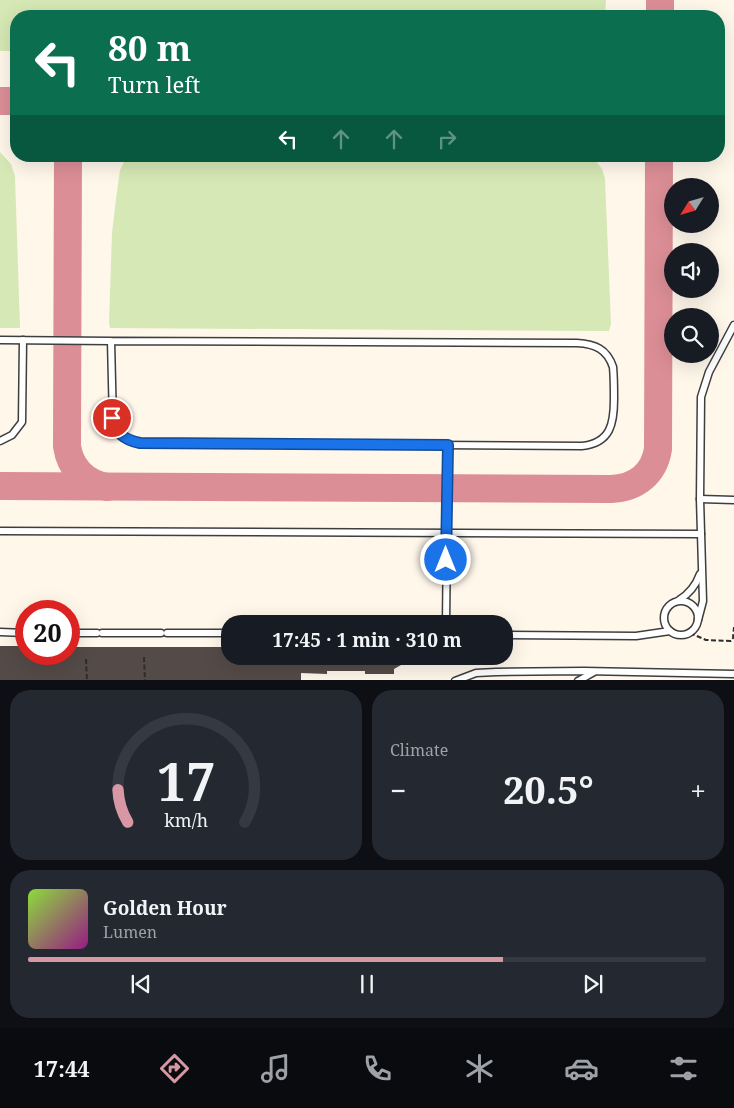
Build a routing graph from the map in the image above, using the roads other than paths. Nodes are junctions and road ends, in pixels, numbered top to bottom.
1 (734, 325) edge
2 (0, 340) edge
3 (24, 340) junction
4 (112, 341) junction
5 (0, 441) edge
6 (448, 445) junction
7 (700, 499) junction
8 (734, 500) edge
9 (0, 531) edge
10 (446, 532) junction
11 (701, 534) junction
12 (701, 570) junction
13 (676, 602) junction
14 (446, 615) edge
15 (698, 620) junction
16 (670, 631) junction
17 (0, 632) edge
18 (15, 633) edge
19 (80, 633) edge
20 (221, 633) edge
21 (513, 635) edge
22 (594, 672) junction
23 (734, 674) edge
24 (455, 680) edge
25 (578, 680) edge

1 - 7 lane
2 - 3 lane
3 - 4 lane
3 - 5 lane
4 - 6 lane
4 - 6 lane
6 - 10 lane
7 - 8 lane
7 - 11 lane
9 - 10 lane
10 - 11 lane
10 - 14 lane
11 - 12 lane
12 - 13 lane
12 - 15 lane
13 - 15 lane
13 - 16 lane
15 - 16 lane
16 - 21 lane
17 - 18 lane
19 - 20 lane
22 - 23 lane
22 - 24 lane
22 - 25 lane

